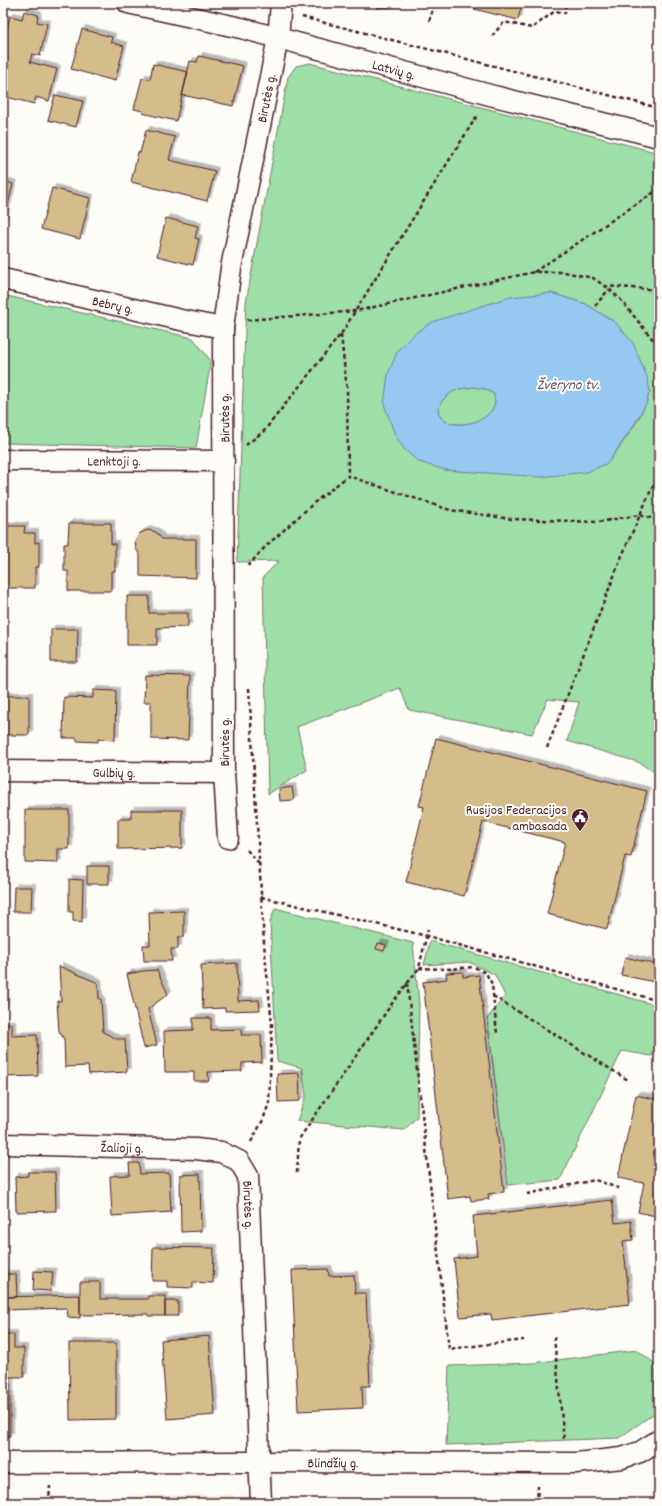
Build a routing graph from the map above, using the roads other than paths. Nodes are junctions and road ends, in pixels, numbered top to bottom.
1 (128, 3) edge
2 (281, 7) edge
3 (278, 38) junction
4 (659, 137) edge
5 (3, 279) edge
6 (223, 328) junction
7 (3, 460) edge
8 (224, 461) junction
9 (3, 771) edge
10 (224, 773) junction
11 (228, 838) dead end
12 (3, 1144) edge
13 (239, 1161) joint
14 (659, 1440) edge
15 (3, 1463) edge
16 (260, 1463) junction
17 (261, 1503) edge

1 - 3 street, Latvių g.
2 - 3 street, Birutės g.
3 - 4 street, Latvių g.
3 - 6 street, Birutės g.
5 - 6 street, Bebrų g.
6 - 8 street, Birutės g.
7 - 8 street, Lenktoji g.
8 - 10 street, Birutės g.
9 - 10 street, Gulbių g.
10 - 11 street, Birutės g.
12 - 13 street, Žalioji g.
13 - 16 street, Birutės g.
14 - 16 street, Blindžių g.
15 - 16 street, Blindžių g.
16 - 17 street, Birutės g.

